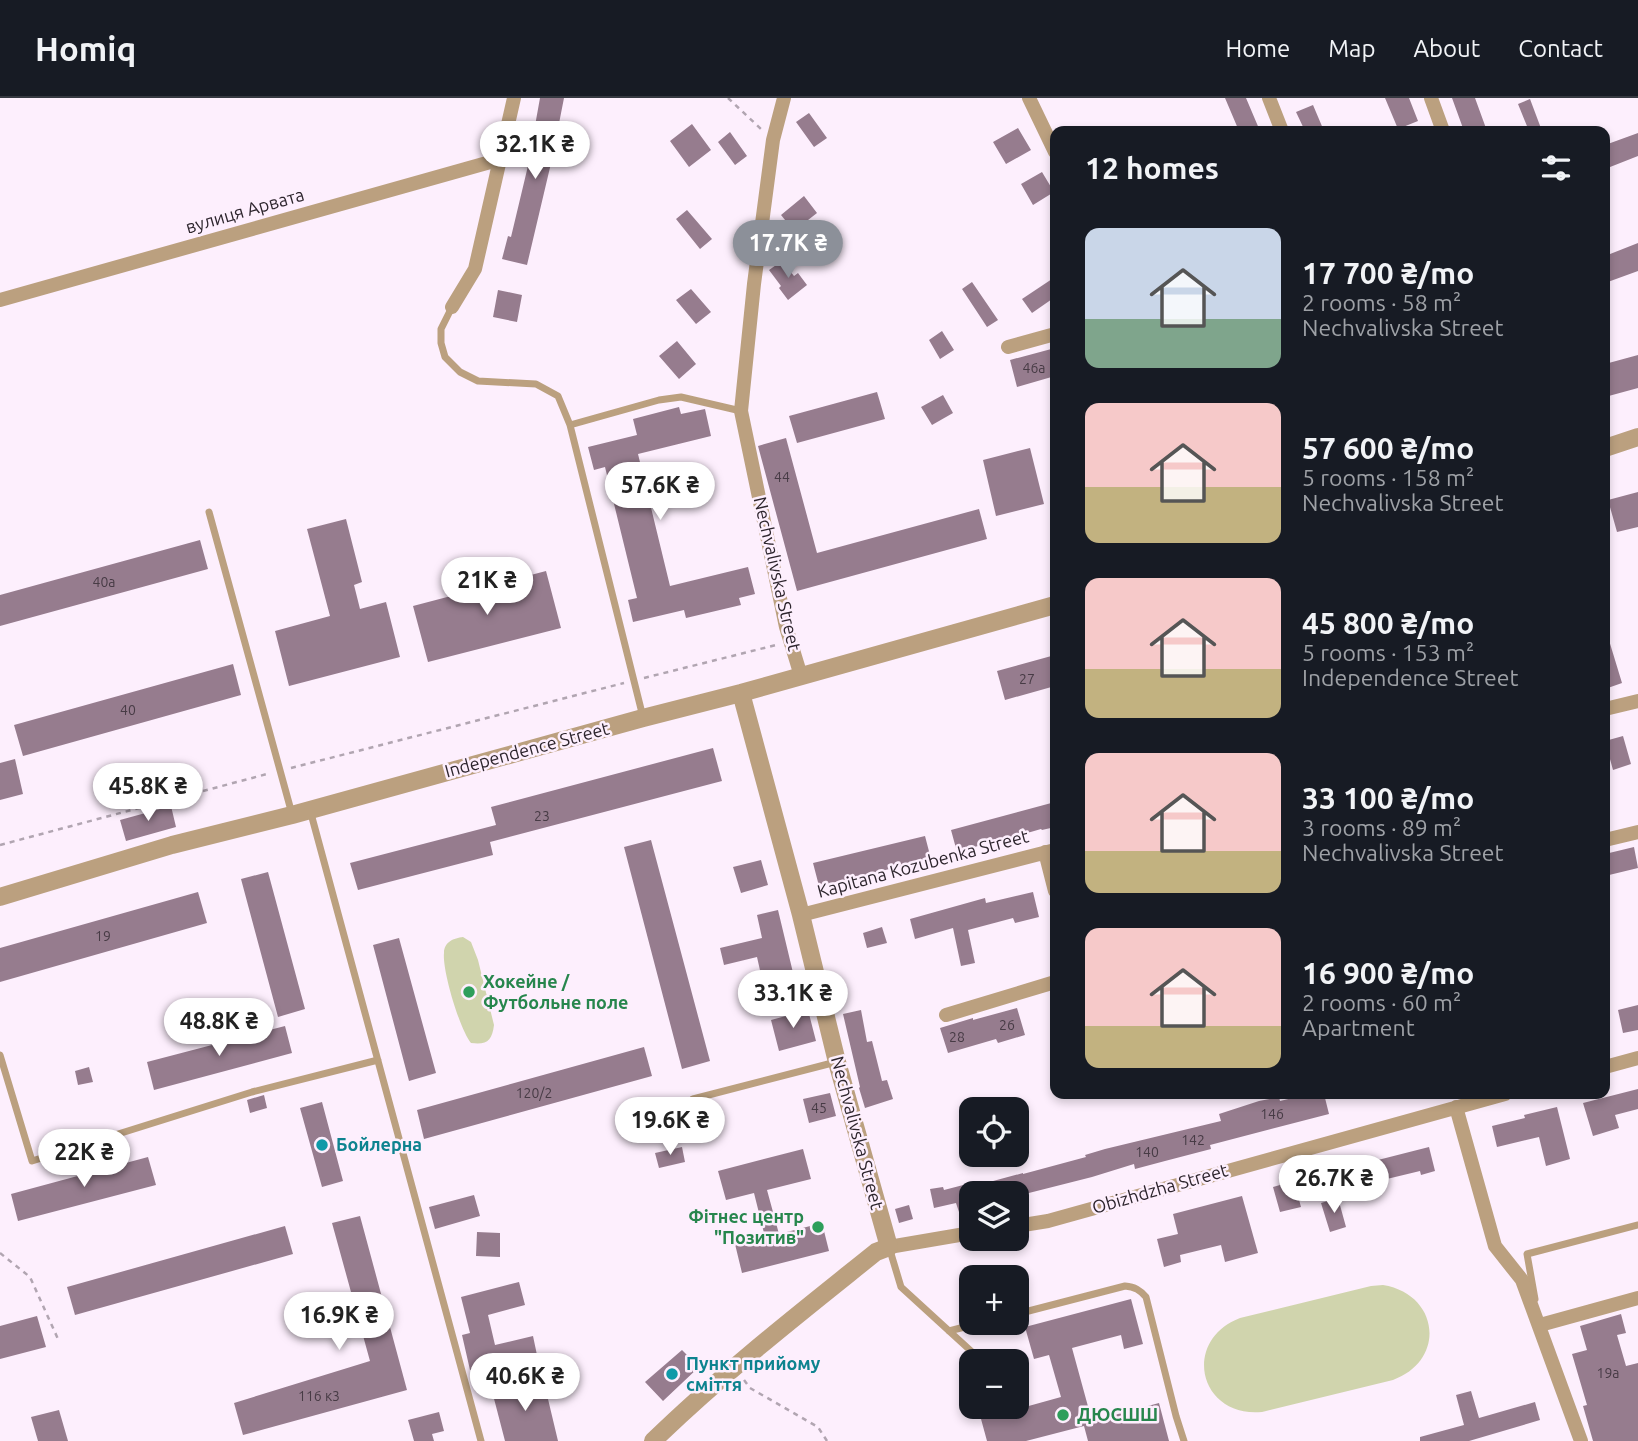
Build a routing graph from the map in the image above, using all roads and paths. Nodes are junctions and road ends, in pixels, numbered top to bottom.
1 (514, 98) edge
2 (728, 98) edge
3 (783, 98) edge
4 (1029, 98) edge
5 (1269, 98) edge
6 (1431, 98) edge
7 (1280, 126) edge
8 (1441, 126) edge
9 (773, 140) junction
10 (1050, 142) edge
11 (501, 159) junction
12 (0, 300) edge
13 (452, 307) joint
14 (1050, 335) edge
15 (1008, 347) dead end
16 (741, 411) junction
17 (570, 425) junction
18 (1638, 437) edge
19 (1610, 446) edge
20 (209, 512) dead end
21 (1050, 606) edge
22 (791, 641) junction
23 (802, 676) junction
24 (634, 681) junction
25 (741, 693) junction
26 (1638, 701) edge
27 (1610, 708) edge
28 (643, 718) junction
29 (281, 770) junction
30 (310, 809) junction
31 (292, 815) junction
32 (1638, 832) edge
33 (1610, 839) edge
34 (0, 845) edge
35 (1050, 851) edge
36 (0, 897) edge
37 (801, 915) junction
38 (1050, 984) edge
39 (946, 1015) dead end
40 (0, 1055) edge
41 (1638, 1058) edge
42 (378, 1060) junction
43 (837, 1062) junction
44 (1610, 1066) edge
45 (693, 1098) dead end
46 (1486, 1099) edge
47 (1456, 1107) junction
48 (1029, 1224) edge
49 (1638, 1225) edge
50 (959, 1235) edge
51 (889, 1247) junction
52 (0, 1253) edge
53 (1638, 1298) edge
54 (1029, 1311) edge
55 (1540, 1325) junction
56 (959, 1328) edge
57 (949, 1331) junction
58 (58, 1339) dead end
59 (969, 1349) edge
60 (734, 1366) junction
61 (481, 1441) edge
62 (653, 1441) edge
63 (827, 1441) edge
64 (1184, 1441) edge
65 (1581, 1441) edge

1 - 11 street
2 - 9 path
3 - 9 street, Nechvalivska Street
4 - 10 street
5 - 7 street
6 - 8 street
9 - 16 street, Nechvalivska Street
11 - 12 street, вулиця Арвата
11 - 13 street
13 - 17 lane
14 - 15 street
16 - 17 lane
16 - 22 street, Nechvalivska Street
17 - 24 lane
18 - 19 street
20 - 29 lane
21 - 23 street, Independence Street
22 - 23 street, Nechvalivska Street
22 - 24 path
23 - 25 street, Independence Street
24 - 28 lane
24 - 29 path
25 - 28 street, Independence Street
25 - 37 street, Nechvalivska Street
26 - 27 street
28 - 30 street, Independence Street
29 - 31 lane
29 - 34 path
30 - 31 street, Independence Street
30 - 42 lane
31 - 36 street, Independence Street
32 - 33 street
35 - 37 street, Kapitana Kozubenka Street
37 - 43 street, Nechvalivska Street
38 - 39 street
40 - 42 lane
41 - 44 street
42 - 61 lane
43 - 45 lane
43 - 51 street, Nechvalivska Street
46 - 47 street, Obizhdzha Street
47 - 48 street, Obizhdzha Street
47 - 55 street
49 - 55 lane
50 - 51 street
51 - 57 lane
51 - 60 street
52 - 58 path
53 - 55 street
54 - 64 lane
55 - 65 street
56 - 57 lane
57 - 59 lane
60 - 62 street
60 - 63 path

